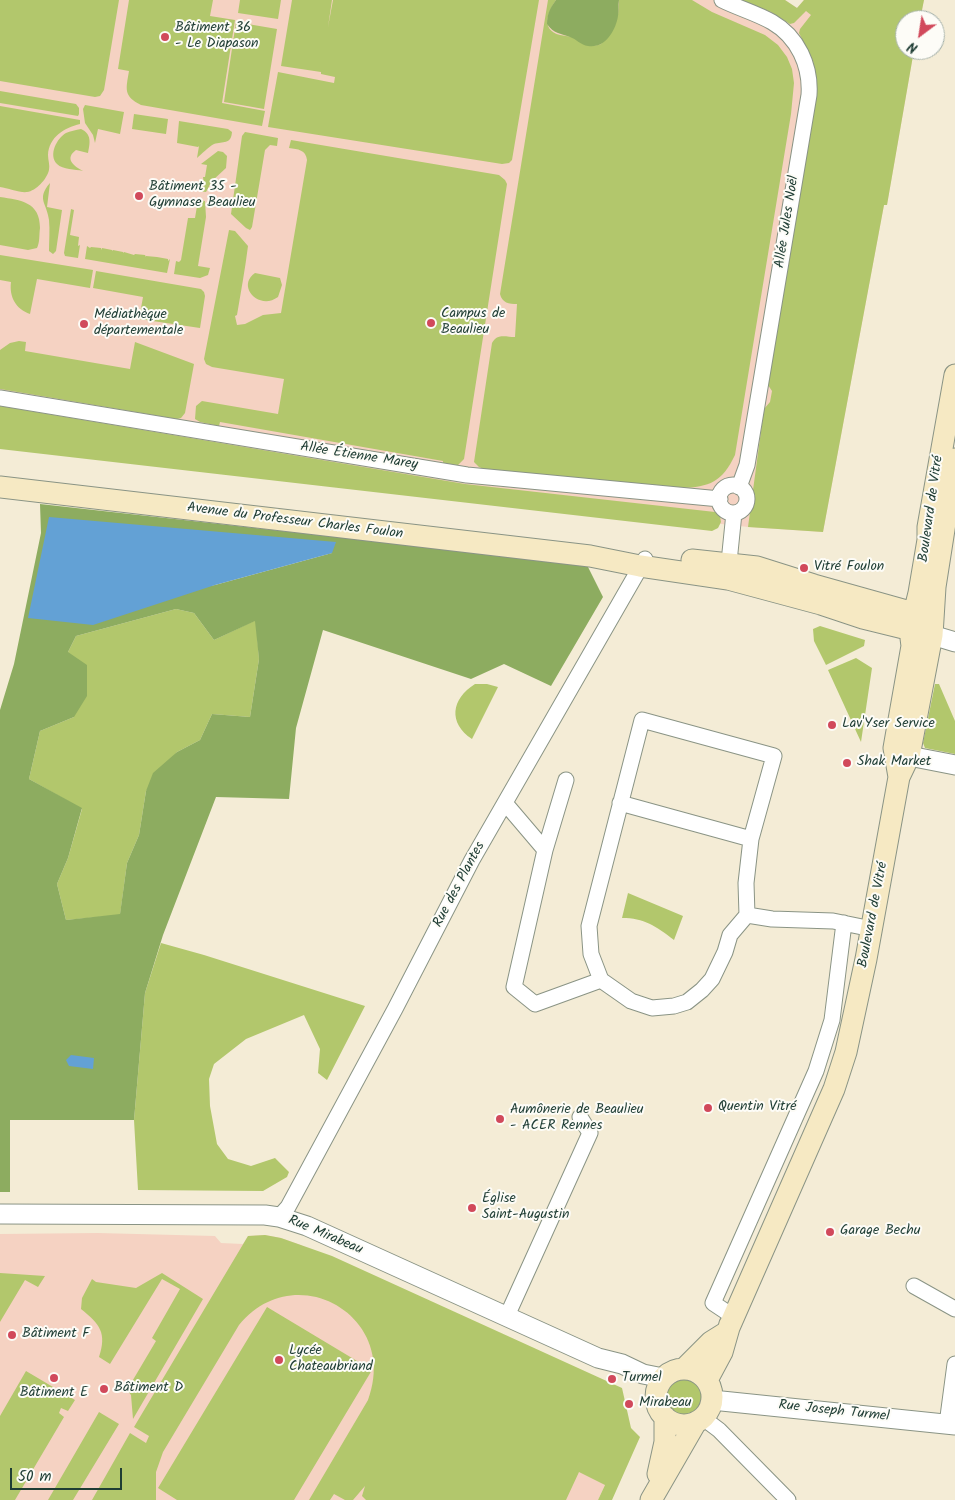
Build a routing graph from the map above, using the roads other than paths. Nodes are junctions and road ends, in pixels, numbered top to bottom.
1 (722, 0) edge
2 (955, 375) edge
3 (0, 398) edge
4 (955, 459) edge
5 (0, 487) edge
6 (739, 487) junction
7 (720, 499) junction
8 (734, 513) junction
9 (643, 561) junction
10 (728, 571) junction
11 (912, 621) junction
12 (932, 629) junction
13 (955, 642) edge
14 (909, 756) junction
15 (955, 765) edge
16 (899, 777) junction
17 (566, 780) dead end
18 (620, 802) junction
19 (504, 803) junction
20 (751, 839) junction
21 (545, 850) junction
22 (747, 915) junction
23 (844, 923) junction
24 (872, 928) junction
25 (601, 980) junction
26 (580, 1117) dead end
27 (0, 1214) edge
28 (279, 1216) junction
29 (914, 1286) dead end
30 (955, 1309) edge
31 (507, 1316) junction
32 (730, 1325) junction
33 (955, 1364) edge
34 (684, 1369) junction
35 (660, 1385) junction
36 (705, 1405) junction
37 (665, 1417) junction
38 (951, 1424) edge
39 (652, 1496) edge
40 (788, 1500) edge

1 - 6 street, Allée Jules Noël
2 - 11 main road, Boulevard de Vitré
3 - 7 street, Allée Étienne Marey
4 - 12 main road, Boulevard de Vitré
5 - 9 main road, Avenue du Professeur Charles Foulon
6 - 7 street
6 - 8 street
7 - 8 street
8 - 10 street
9 - 10 main road, Avenue du Professeur Charles Foulon
9 - 19 street, Rue des Plantes
10 - 11 main road, Avenue du Professeur Charles Foulon
10 - 11 main road, Avenue du Professeur Charles Foulon
11 - 12 main road
11 - 16 main road, Boulevard de Vitré
12 - 13 street
12 - 14 main road, Boulevard de Vitré
14 - 15 street
14 - 16 main road, Boulevard de Vitré
16 - 24 main road, Boulevard de Vitré
17 - 21 street
18 - 20 street
18 - 20 street
18 - 25 street
19 - 21 street
19 - 28 street, Rue des Plantes
20 - 22 street
21 - 25 street
22 - 23 street
22 - 25 street
23 - 24 street
23 - 32 street
24 - 32 main road, Boulevard de Vitré
26 - 31 street
27 - 28 street, Rue Mirabeau
28 - 31 street, Rue Mirabeau
29 - 30 street
31 - 35 street, Rue Mirabeau
32 - 34 main road
32 - 36 main road, Boulevard de Vitré
33 - 38 street
34 - 35 main road
34 - 36 main road
35 - 37 main road, Boulevard de Vitré
36 - 37 main road
36 - 38 street, Rue Joseph Turmel
36 - 39 main road, Boulevard de Vitré
36 - 40 street
37 - 39 main road, Boulevard de Vitré

